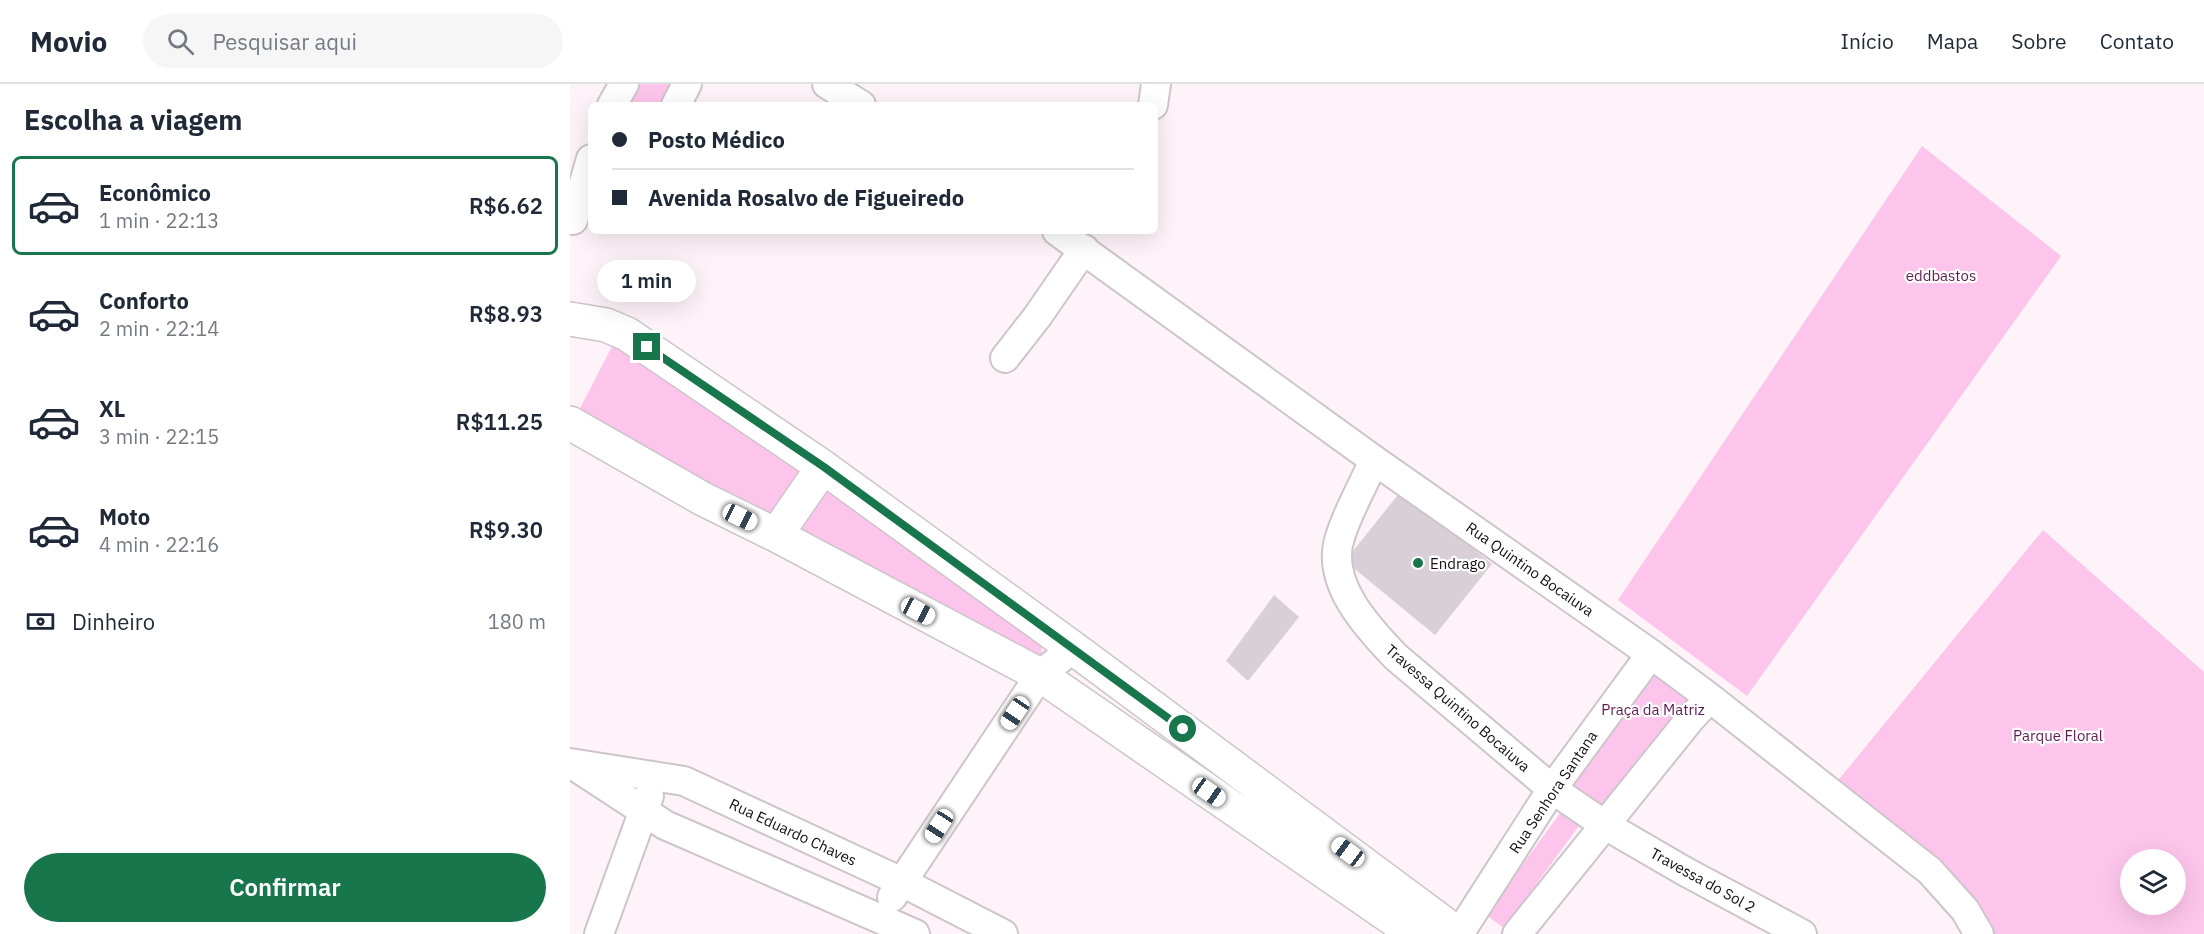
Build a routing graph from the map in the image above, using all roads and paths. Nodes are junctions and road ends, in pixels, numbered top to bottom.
1 (624, 84) edge
2 (687, 84) edge
3 (827, 84) edge
4 (1156, 84) edge
5 (614, 102) edge
6 (677, 102) edge
7 (856, 102) edge
8 (1153, 102) edge
9 (588, 173) edge
10 (578, 218) edge
11 (1074, 238) edge
12 (570, 319) edge
13 (1005, 358) dead end
14 (570, 423) edge
15 (1374, 460) junction
16 (824, 467) junction
17 (776, 536) junction
18 (1073, 648) junction
19 (1651, 654) junction
20 (1040, 675) junction
21 (1710, 698) junction
22 (571, 764) edge
23 (656, 777) junction
24 (1552, 789) junction
25 (643, 813) junction
26 (1605, 825) junction
27 (902, 882) junction
28 (873, 926) edge
29 (599, 934) edge
30 (915, 934) edge
31 (1003, 934) edge
32 (1415, 934) edge
33 (1459, 934) edge
34 (1517, 934) edge
35 (1802, 934) edge
36 (1980, 934) edge

1 - 5 street
2 - 6 street
3 - 7 street
4 - 8 street
9 - 10 street
11 - 13 street
11 - 15 street, Rua Quintino Bocaiuva
12 - 16 main road
14 - 17 main road
15 - 19 street, Rua Quintino Bocaiuva
15 - 24 street, Travessa Quintino Bocaiuva
16 - 17 main road
16 - 18 main road
17 - 20 main road
18 - 20 street
18 - 33 main road
19 - 21 street, Rua Quintino Bocaiuva
19 - 24 street, Rua Senhora Santana
20 - 27 street
20 - 32 main road
21 - 26 street
21 - 36 street, Rua Quintino Bocaiuva
22 - 23 street, Rua Eduardo Chaves
22 - 25 street, Rua Eduardo Chaves
23 - 25 street
23 - 27 street, Rua Eduardo Chaves
24 - 26 street, Travessa Quintino Bocaiuva
24 - 33 street, Rua Senhora Santana
25 - 28 street, Rua Eduardo Chaves
25 - 29 street
26 - 34 street
26 - 35 street, Travessa do Sol 2
27 - 28 street
27 - 31 street, Rua Eduardo Chaves
28 - 30 street, Rua Eduardo Chaves

